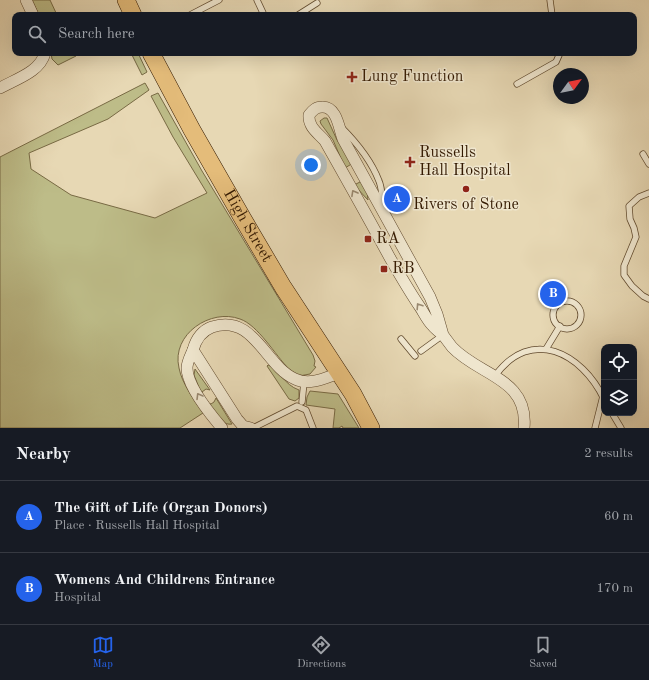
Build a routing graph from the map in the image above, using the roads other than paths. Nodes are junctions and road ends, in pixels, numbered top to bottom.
1 (26, 0) edge
2 (126, 0) edge
3 (214, 0) edge
4 (219, 0) edge
5 (257, 0) edge
6 (550, 0) edge
7 (317, 3) dead end
8 (208, 6) junction
9 (32, 12) edge
10 (132, 12) edge
11 (196, 12) edge
12 (263, 12) edge
13 (303, 12) edge
14 (551, 12) edge
15 (44, 56) edge
16 (153, 56) edge
17 (559, 56) edge
18 (517, 84) dead end
19 (0, 88) edge
20 (643, 154) dead end
21 (649, 164) edge
22 (649, 193) edge
23 (649, 299) edge
24 (560, 326) junction
25 (443, 336) junction
26 (401, 339) dead end
27 (546, 349) junction
28 (193, 350) junction
29 (421, 351) dead end
30 (415, 356) dead end
31 (339, 373) junction
32 (496, 376) junction
33 (304, 382) junction
34 (353, 394) junction
35 (601, 395) edge
36 (302, 402) junction
37 (297, 406) junction
38 (601, 406) edge
39 (306, 410) junction
40 (614, 416) edge
41 (217, 426) edge
42 (255, 428) edge
43 (313, 428) edge
44 (371, 428) edge
45 (384, 428) edge
46 (524, 428) edge
47 (595, 428) edge
48 (621, 428) edge

1 - 9 street
2 - 10 main road
3 - 8 lane
4 - 8 lane
5 - 12 lane
6 - 14 lane
7 - 13 lane
8 - 11 lane
15 - 19 street
16 - 31 main road, High Street
17 - 18 lane
20 - 21 lane
22 - 23 lane
24 - 24 lane
24 - 27 lane
25 -> 25 street
25 - 29 lane
25 - 32 street
26 - 30 lane
27 - 32 lane
27 - 35 lane
28 - 33 street
41 -> 28 street
28 - 42 street
31 - 33 street
31 - 34 main road, High Street
32 - 46 street
33 - 36 lane
34 - 44 main road, High Street
34 - 45 main road, High Street
36 - 37 lane
36 - 39 lane
37 - 39 lane
37 - 42 lane
38 - 47 lane
39 - 43 lane
40 - 48 lane

